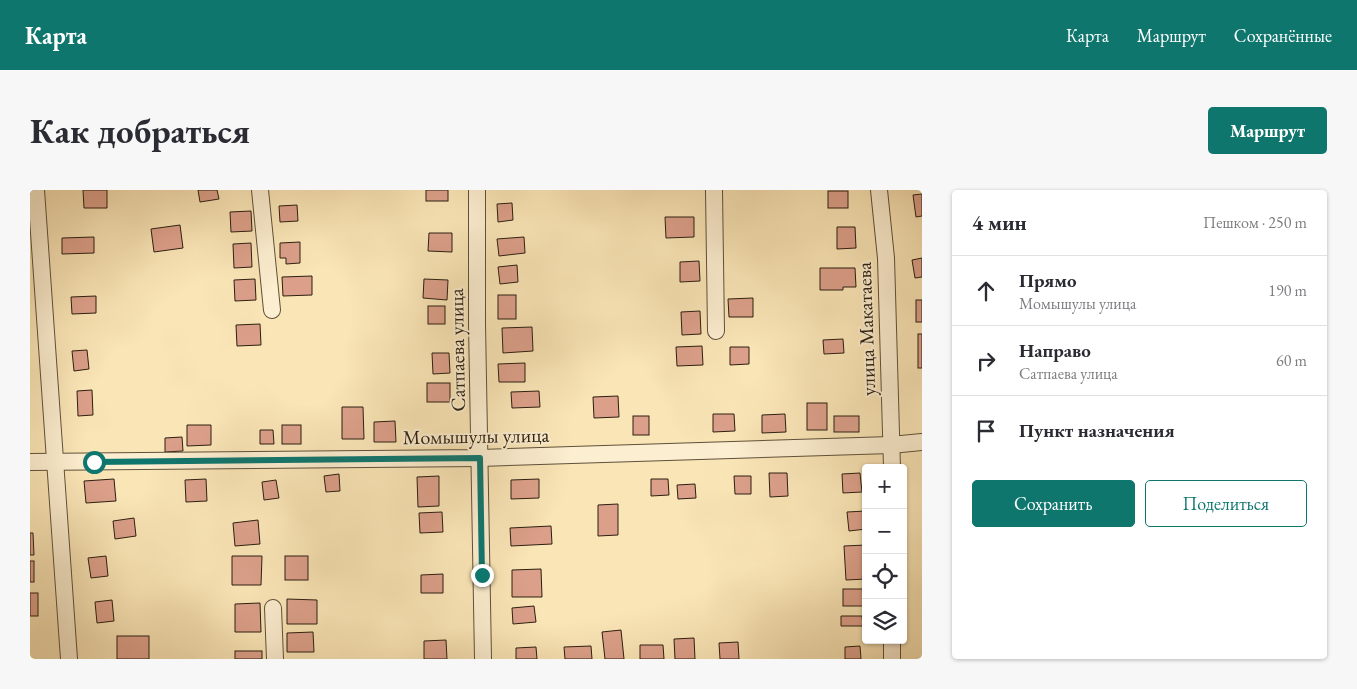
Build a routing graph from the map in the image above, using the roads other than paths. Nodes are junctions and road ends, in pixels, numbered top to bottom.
1 (36, 190) edge
2 (260, 190) edge
3 (477, 190) edge
4 (714, 190) edge
5 (879, 190) edge
6 (272, 310) dead end
7 (716, 332) dead end
8 (922, 442) edge
9 (891, 445) junction
10 (480, 458) junction
11 (30, 462) edge
12 (56, 463) junction
13 (892, 464) edge
14 (273, 608) dead end
15 (892, 644) edge
16 (69, 659) edge
17 (275, 659) edge
18 (483, 659) edge
19 (892, 659) edge

1 - 12 street
2 - 6 street
3 - 10 street, Сатпаева улица
4 - 7 street
5 - 9 street, улица Макатаева
8 - 9 street, Момышулы улица
9 - 10 street, Момышулы улица
9 - 13 street, улица Макатаева
10 - 12 street, Момышулы улица
10 - 18 street, Сатпаева улица
11 - 12 street, Момышулы улица
12 - 16 street
14 - 17 street
15 - 19 street

